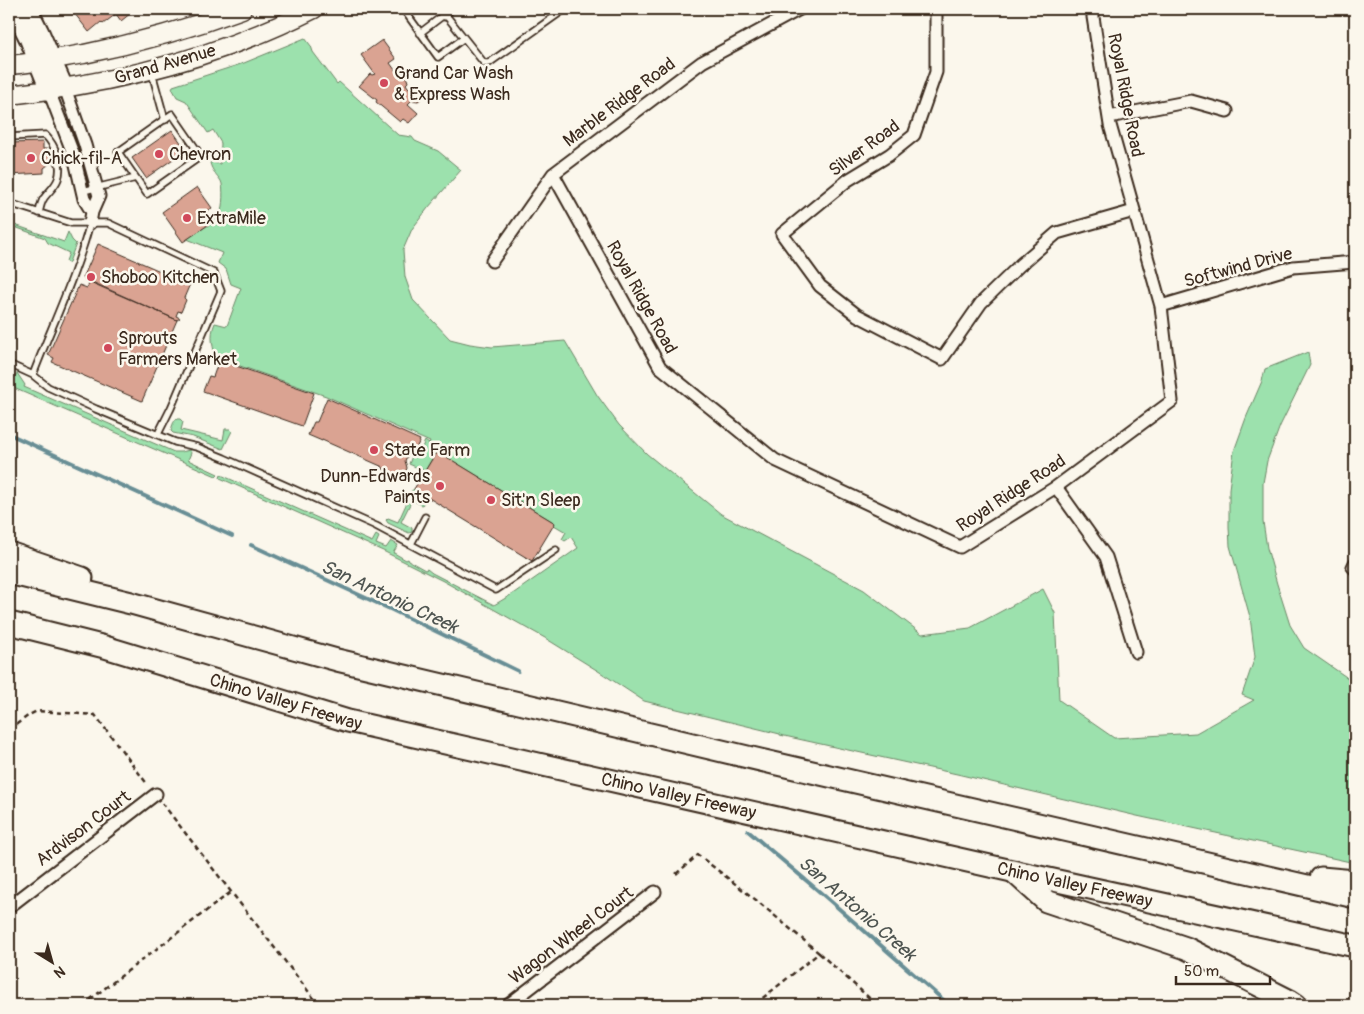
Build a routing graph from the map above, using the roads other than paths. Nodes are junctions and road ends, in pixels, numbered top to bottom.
1 (14, 9) edge
2 (29, 9) edge
3 (242, 9) edge
4 (314, 9) edge
5 (565, 9) edge
6 (800, 9) edge
7 (936, 9) edge
8 (1094, 9) edge
9 (404, 10) dead end
10 (443, 11) edge
11 (420, 33) junction
12 (464, 38) junction
13 (45, 60) junction
14 (9, 65) edge
15 (152, 70) junction
16 (57, 89) junction
17 (9, 95) edge
18 (1227, 111) dead end
19 (1108, 117) junction
20 (165, 120) junction
21 (9, 136) edge
22 (553, 174) junction
23 (136, 178) junction
24 (97, 188) junction
25 (83, 191) junction
26 (9, 203) edge
27 (1134, 211) junction
28 (39, 213) junction
29 (91, 218) junction
30 (492, 261) dead end
31 (1355, 262) edge
32 (1161, 306) junction
33 (9, 364) edge
34 (33, 375) junction
35 (158, 434) junction
36 (1056, 487) junction
37 (425, 517) dead end
38 (411, 544) junction
39 (556, 550) dead end
40 (9, 553) edge
41 (9, 573) edge
42 (131, 603) junction
43 (9, 623) edge
44 (1136, 652) dead end
45 (156, 794) road end
46 (1231, 869) junction
47 (1012, 871) junction
48 (1355, 881) edge
49 (656, 892) dead end
50 (1355, 897) edge
51 (9, 907) edge
52 (1355, 946) edge
53 (511, 1004) edge
54 (1296, 1005) edge

1 - 13 main road
2 - 13 main road
3 - 13 main road, Grand Avenue
4 - 15 main road, Grand Avenue
5 - 12 lane
6 - 22 street, Marble Ridge Road
7 - 27 street, Silver Road
8 - 19 street, Royal Ridge Road
9 - 11 lane
10 - 11 lane
10 - 12 lane
11 - 12 lane
13 - 14 main road, Grand Avenue
13 - 16 main road
15 - 16 main road, Grand Avenue
15 - 20 lane
16 - 17 main road, Grand Avenue
16 - 24 street
16 - 25 street
18 - 19 street
19 - 27 street, Royal Ridge Road
20 - 23 lane
20 - 23 lane
21 - 28 lane
22 - 30 street, Marble Ridge Road
22 - 36 street, Royal Ridge Road
23 - 24 lane
24 - 25 lane
24 - 29 street
25 - 29 street
26 - 28 lane
27 - 32 street, Royal Ridge Road
28 - 29 lane
29 - 34 lane
29 - 35 lane
31 - 32 street, Softwind Drive
32 - 36 street, Royal Ridge Road
33 - 34 lane
34 - 35 lane
35 - 38 lane
36 - 44 street
37 - 38 lane
38 - 39 lane
40 - 42 highway
41 - 42 highway
42 - 46 highway
43 - 47 highway, Chino Valley Freeway
45 - 51 street, Ardvison Court
46 - 48 highway
46 - 50 highway
47 - 52 highway, Chino Valley Freeway
47 - 54 highway
49 - 53 street, Wagon Wheel Court

